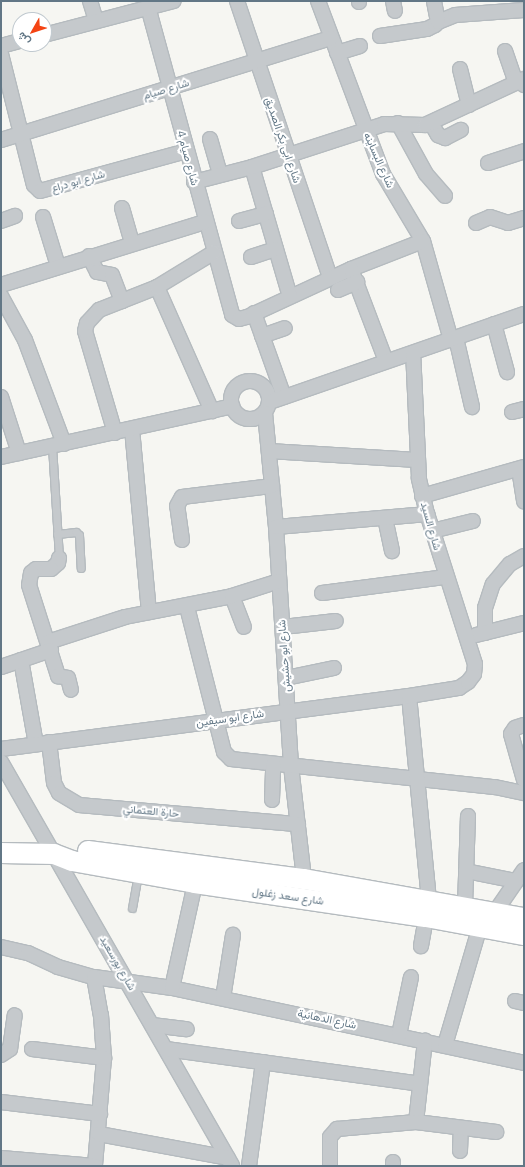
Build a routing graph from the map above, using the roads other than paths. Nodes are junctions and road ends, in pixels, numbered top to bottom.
1 (90, 1) edge
2 (174, 1) edge
3 (237, 1) edge
4 (318, 1) edge
5 (434, 1) edge
6 (153, 4) edge
7 (524, 10) edge
8 (96, 21) junction
9 (438, 22) junction
10 (52, 33) edge
11 (380, 36) dead end
12 (331, 38) junction
13 (12, 43) edge
14 (1, 46) edge
15 (360, 46) dead end
16 (505, 51) dead end
17 (337, 53) junction
18 (1, 54) edge
19 (257, 61) junction
20 (460, 69) dead end
21 (523, 82) edge
22 (169, 88) junction
23 (469, 105) junction
24 (398, 123) junction
25 (431, 123) junction
26 (366, 130) junction
27 (461, 130) dead end
28 (21, 134) junction
29 (210, 139) dead end
30 (1, 140) edge
31 (186, 151) junction
32 (524, 151) edge
33 (289, 155) junction
34 (488, 163) dead end
35 (252, 167) junction
36 (220, 175) junction
37 (194, 182) junction
38 (445, 196) dead end
39 (122, 208) dead end
40 (266, 214) junction
41 (15, 216) dead end
42 (43, 217) dead end
43 (524, 218) edge
44 (239, 220) dead end
45 (1, 221) edge
46 (205, 222) junction
47 (476, 223) dead end
48 (423, 241) junction
49 (132, 243) junction
50 (276, 249) junction
51 (213, 253) junction
52 (89, 256) junction
53 (251, 257) dead end
54 (58, 266) junction
55 (351, 269) junction
56 (330, 278) junction
57 (357, 282) junction
58 (1, 285) edge
59 (157, 287) junction
60 (338, 290) dead end
61 (1, 296) edge
62 (290, 297) junction
63 (122, 302) junction
64 (254, 314) junction
65 (524, 314) edge
66 (494, 324) junction
67 (285, 328) dead end
68 (262, 336) junction
69 (453, 339) junction
70 (413, 353) junction
71 (386, 361) junction
72 (507, 372) dead end
73 (1, 397) edge
74 (284, 397) junction
75 (232, 406) junction
76 (267, 407) junction
77 (472, 407) dead end
78 (212, 411) junction
79 (132, 429) junction
80 (115, 433) junction
81 (58, 445) junction
82 (268, 451) junction
83 (20, 453) junction
84 (1, 457) edge
85 (417, 460) junction
86 (521, 468) edge
87 (272, 486) junction
88 (422, 496) junction
89 (524, 502) edge
90 (427, 514) junction
91 (385, 518) junction
92 (473, 521) dead end
93 (276, 528) junction
94 (432, 531) junction
95 (57, 534) junction
96 (182, 540) dead end
97 (392, 551) dead end
98 (524, 556) edge
99 (58, 558) joint
100 (81, 568) dead end
101 (446, 577) junction
102 (279, 581) junction
103 (322, 593) dead end
104 (232, 596) junction
105 (187, 607) junction
106 (149, 612) junction
107 (336, 621) dead end
108 (524, 623) edge
109 (244, 627) dead end
110 (283, 627) junction
111 (485, 633) junction
112 (466, 638) junction
113 (50, 646) junction
114 (21, 660) junction
115 (1, 667) edge
116 (334, 668) dead end
117 (286, 678) junction
118 (459, 688) joint
119 (71, 690) dead end
120 (409, 696) junction
121 (288, 711) junction
122 (216, 720) junction
123 (524, 725) edge
124 (42, 743) junction
125 (1, 749) edge
126 (1, 762) edge
127 (273, 764) junction
128 (291, 766) junction
129 (417, 779) junction
130 (524, 780) edge
131 (524, 792) edge
132 (272, 800) dead end
133 (468, 816) dead end
134 (298, 824) junction
135 (1, 853) edge
136 (54, 854) junction
137 (466, 871) junction
138 (139, 873) junction
139 (520, 876) edge
140 (304, 879) junction
141 (195, 883) junction
142 (305, 899) junction
143 (465, 906) junction
144 (132, 908) dead end
145 (428, 909) junction
146 (495, 912) junction
147 (524, 918) edge
148 (480, 926) junction
149 (233, 935) dead end
150 (524, 935) edge
151 (421, 946) dead end
152 (1, 947) edge
153 (94, 977) junction
154 (411, 977) dead end
155 (128, 981) junction
156 (172, 988) junction
157 (222, 998) junction
158 (15, 1015) dead end
159 (152, 1025) junction
160 (187, 1029) dead end
161 (399, 1035) junction
162 (425, 1040) junction
163 (445, 1045) junction
164 (32, 1049) dead end
165 (166, 1049) junction
166 (1, 1055) edge
167 (104, 1058) junction
168 (263, 1062) junction
169 (524, 1063) edge
170 (420, 1084) junction
171 (1, 1102) edge
172 (100, 1114) junction
173 (416, 1122) junction
174 (461, 1128) junction
175 (496, 1132) dead end
176 (98, 1134) junction
177 (460, 1151) dead end
178 (1, 1158) edge
179 (230, 1162) edge
180 (95, 1166) edge
181 (249, 1166) edge
182 (330, 1166) edge

1 - 8 street
2 - 6 street
3 - 19 street, شارع ابى بكر الصديق
4 - 12 street, شارع البساينه
5 - 9 street
6 - 8 street
6 - 22 street, شارع صيام 4
7 - 9 street
8 - 10 street
9 - 11 street
12 - 17 street, شارع البساينه
12 - 19 street, شارع صيام
13 - 14 street
15 - 17 street
16 - 21 street
17 - 26 street, شارع البساينه
18 - 28 street, شارع ابو دراع
19 - 22 street, شارع صيام
19 - 33 street, شارع ابى بكر الصديق
20 - 23 street
21 - 23 street
22 - 28 street, شارع صيام
22 - 31 street, شارع صيام 4
23 - 25 street
24 - 25 street
24 - 26 street
24 - 38 street
25 - 27 street
26 - 33 street
26 - 48 street, شارع البساينه
28 - 30 street, شارع صيام
28 - 31 street, شارع ابو دراع
29 - 36 street
31 - 37 street, شارع صيام 4
32 - 34 street
33 - 35 street
33 - 56 street, شارع ابى بكر الصديق
35 - 36 street
35 - 40 street
36 - 37 street
37 - 46 street, شارع صيام 4
39 - 49 street
40 - 44 street
40 - 50 street
41 - 45 street
42 - 54 street
43 - 47 street
46 - 49 street
46 - 51 street, شارع صيام 4
48 - 55 street
48 - 69 street, شارع البساينه
49 - 52 street
50 - 53 street
50 - 62 street
51 - 59 street
51 - 64 street, شارع صيام 4
52 - 54 street
52 - 63 street
54 - 58 street
55 - 56 street
55 - 57 street
56 - 62 street
57 - 60 street
57 - 71 street
59 - 63 street
59 - 78 street
61 - 81 street
62 - 64 street
63 - 80 street
64 - 68 street
65 - 66 street
66 - 69 street
66 - 72 street
67 - 68 street
68 - 74 street
69 - 70 street
69 - 77 street, شارع البساينه
70 - 71 street
70 - 85 street, شارع السيد
71 - 74 street
73 - 83 street
74 - 76 street
75 - 76 street
75 - 76 street
75 - 78 street
76 - 82 street, شارع ابو حشيش
78 - 79 street
79 - 80 street
79 - 106 street
80 - 81 street
81 - 83 street
81 - 95 lane
82 - 85 street
82 - 87 street, شارع ابو حشيش
83 - 84 street
85 - 88 street, شارع السيد
86 - 88 street
86 - 89 street
87 - 93 street, شارع ابو حشيش
87 - 96 street
88 - 90 street, شارع السيد
90 - 91 street
90 - 94 street, شارع السيد
91 - 93 street
91 - 97 street
92 - 94 street
93 - 102 street, شارع ابو حشيش
94 - 101 street, شارع السيد
95 - 99 lane
95 - 100 lane
98 - 111 street
99 - 113 street
101 - 103 street
101 - 112 street, شارع السيد
102 - 104 street
102 - 110 street, شارع ابو حشيش
104 - 105 street
104 - 109 street
105 - 106 street
105 - 122 street
106 - 113 street
107 - 110 street
108 - 111 street
110 - 117 street, شارع ابو حشيش
111 - 112 street
112 - 118 street, شارع السيد
113 - 114 street
113 - 119 street
114 - 115 street
114 - 124 street, حارة العتماني
116 - 117 street
117 - 121 street, شارع ابو حشيش
118 - 120 street, شارع ابو سيفين
120 - 121 street, شارع ابو سيفين
120 - 129 street
121 - 122 street, شارع ابو سيفين
121 - 128 street, شارع ابو حشيش
122 - 124 street, شارع ابو سيفين
122 - 127 street
123 - 130 street
124 - 125 street, شارع ابو سيفين
124 - 134 street, حارة العتماني
126 - 136 street, شارع بورسعيد
127 - 128 street
127 - 132 street
128 - 129 street
128 - 134 street, شارع ابو حشيش
129 - 131 street
129 - 145 street
133 - 137 street
134 - 140 street, شارع ابو حشيش
135 - 136 street, شارع سعد زغلول
136 - 138 street, شارع سعد زغلول
136 - 140 street, شارع سعد زغلول
136 - 155 street, شارع بورسعيد
137 - 139 street
137 - 143 street
138 - 141 street, شارع سعد زغلول
138 - 144 lane
139 - 146 street
140 - 142 street, شارع ابو حشيش
140 - 145 street, شارع سعد زغلول
141 - 142 street, شارع سعد زغلول
141 - 156 street
142 - 145 street, شارع سعد زغلول
143 - 145 street, شارع سعد زغلول
143 - 146 street, شارع سعد زغلول
145 - 148 street, شارع سعد زغلول
145 - 151 street
146 - 147 street, شارع سعد زغلول
148 - 150 street, شارع سعد زغلول
148 - 163 street
149 - 157 street
152 - 153 street, شارع الدهانية
153 - 155 street, شارع الدهانية
153 - 167 street
154 - 161 street
155 - 156 street, شارع الدهانية
155 - 159 street, شارع بورسعيد
156 - 157 street, شارع الدهانية
157 - 161 street, شارع الدهانية
158 - 166 street
159 - 160 street
159 - 165 street, شارع بورسعيد
161 - 162 street, شارع الدهانية
162 - 163 street, شارع الدهانية
162 - 170 street
163 - 169 street, شارع الدهانية
164 - 167 street
165 - 168 street
165 - 179 street, شارع بورسعيد
167 - 172 street
168 - 170 street
168 - 181 street
170 - 173 street
171 - 172 street
172 - 176 street
173 - 174 street
173 - 182 street
174 - 175 street
174 - 177 street
176 - 179 street
176 - 180 street
178 - 180 street

